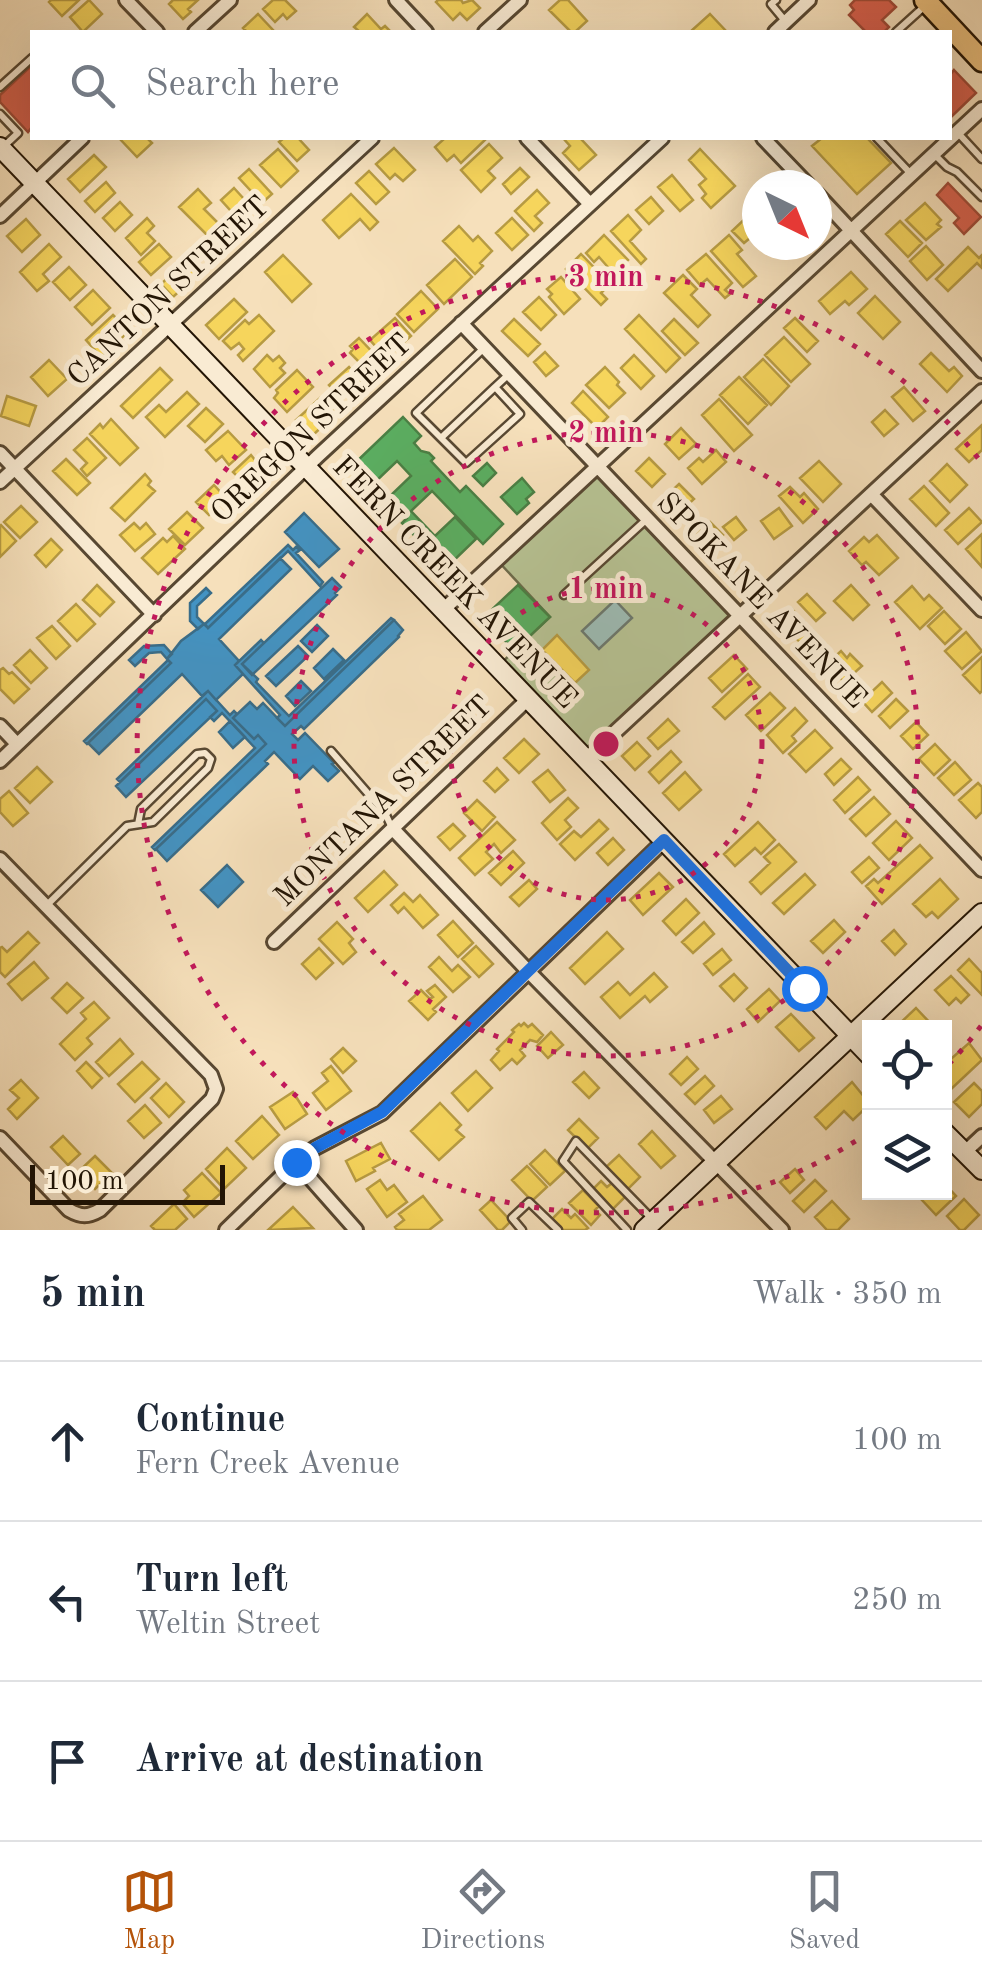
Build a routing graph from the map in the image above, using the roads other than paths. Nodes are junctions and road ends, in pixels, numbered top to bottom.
1 (126, 0) edge
2 (230, 0) edge
3 (396, 0) edge
4 (520, 0) edge
5 (776, 0) edge
6 (786, 0) edge
7 (810, 0) edge
8 (926, 2) edge
9 (791, 17) junction
10 (155, 30) edge
11 (197, 30) edge
12 (424, 30) edge
13 (487, 30) edge
14 (776, 30) edge
15 (900, 30) edge
16 (30, 60) edge
17 (982, 61) edge
18 (0, 87) edge
19 (982, 109) edge
20 (0, 114) edge
21 (958, 132) junction
22 (952, 136) edge
23 (370, 140) edge
24 (529, 140) edge
25 (660, 140) edge
26 (765, 140) edge
27 (879, 140) edge
28 (66, 143) edge
29 (935, 146) edge
30 (1, 148) edge
31 (982, 159) edge
32 (794, 170) edge
33 (912, 174) junction
34 (34, 183) junction
35 (982, 196) edge
36 (590, 204) junction
37 (832, 210) edge
38 (0, 216) edge
39 (852, 231) junction
40 (461, 323) junction
41 (170, 326) junction
42 (484, 348) junction
43 (982, 370) edge
44 (509, 374) junction
45 (495, 387) junction
46 (982, 391) edge
47 (441, 438) junction
48 (0, 453) edge
49 (597, 466) junction
50 (14, 468) junction
51 (306, 468) junction
52 (0, 482) edge
53 (871, 494) junction
54 (648, 518) junction
55 (564, 595) dead end
56 (443, 610) junction
57 (982, 610) edge
58 (154, 615) junction
59 (741, 616) junction
60 (528, 700) junction
61 (0, 726) edge
62 (17, 744) junction
63 (331, 751) dead end
64 (586, 759) junction
65 (0, 760) edge
66 (138, 824) junction
67 (392, 829) junction
68 (664, 840) junction
69 (0, 858) edge
70 (982, 870) edge
71 (46, 906) junction
72 (982, 913) edge
73 (274, 942) dead end
74 (528, 971) junction
75 (850, 1036) junction
76 (862, 1048) edge
77 (982, 1136) edge
78 (0, 1138) edge
79 (952, 1140) edge
80 (965, 1152) junction
81 (716, 1161) junction
82 (296, 1162) junction
83 (982, 1170) edge
84 (649, 1225) edge
85 (226, 1230) edge
86 (356, 1230) edge
87 (522, 1230) edge
88 (558, 1230) edge
89 (627, 1230) edge
90 (782, 1230) edge

1 - 10 street
2 - 11 street
3 - 12 street
4 - 13 street
5 - 9 lane
6 - 9 lane
7 - 9 street
8 - 15 lane
8 - 17 main road
9 - 14 street
16 - 18 lane
19 - 21 street
20 - 30 lane
21 - 22 street
21 - 31 lane
23 - 41 street, CANTON STREET
24 - 36 street
25 - 36 street, OREGON STREET
26 - 32 street
27 - 33 lane
28 - 34 street
29 - 33 street
29 - 35 lane
30 - 34 street, FERN CREEK AVENUE
33 - 39 street
34 - 38 street
34 - 41 street, FERN CREEK AVENUE
36 - 40 street, OREGON STREET
37 - 39 street
39 - 43 street
39 - 49 street
40 - 42 street, SPOKANE AVENUE
40 - 51 street, OREGON STREET
41 - 50 street, CANTON STREET
41 - 51 street, FERN CREEK AVENUE
42 - 44 street, SPOKANE AVENUE
42 - 47 lane
44 - 45 lane
44 - 49 street, SPOKANE AVENUE
45 - 47 lane
45 - 47 lane
46 - 53 street
48 - 50 street
49 - 54 street, SPOKANE AVENUE
49 - 56 street
50 - 52 street, CANTON STREET
50 - 58 street
51 - 56 street, FERN CREEK AVENUE
51 - 58 street, OREGON STREET
53 - 57 street
53 - 59 street
54 - 55 lane
54 - 59 street, SPOKANE AVENUE
56 - 60 street, FERN CREEK AVENUE
58 - 62 street, OREGON STREET
59 - 64 street
59 - 70 street, SPOKANE AVENUE
60 - 64 street, FERN CREEK AVENUE
60 - 67 street, MONTANA STREET
61 - 62 street
62 - 65 street, OREGON STREET
63 - 67 lane
64 - 68 street, FERN CREEK AVENUE
66 - 66 lane
66 - 71 lane
67 - 73 street, MONTANA STREET
67 - 74 street
68 - 74 street
68 - 75 street, FERN CREEK AVENUE
69 - 71 street
71 - 78 street
72 - 75 street
74 - 81 street
74 - 82 street
75 - 76 street, FERN CREEK AVENUE
75 - 81 street
77 - 80 street
79 - 80 street
80 - 83 street
81 - 84 street
81 - 90 street
82 - 85 street
82 - 86 street
84 - 89 lane
87 - 88 lane

